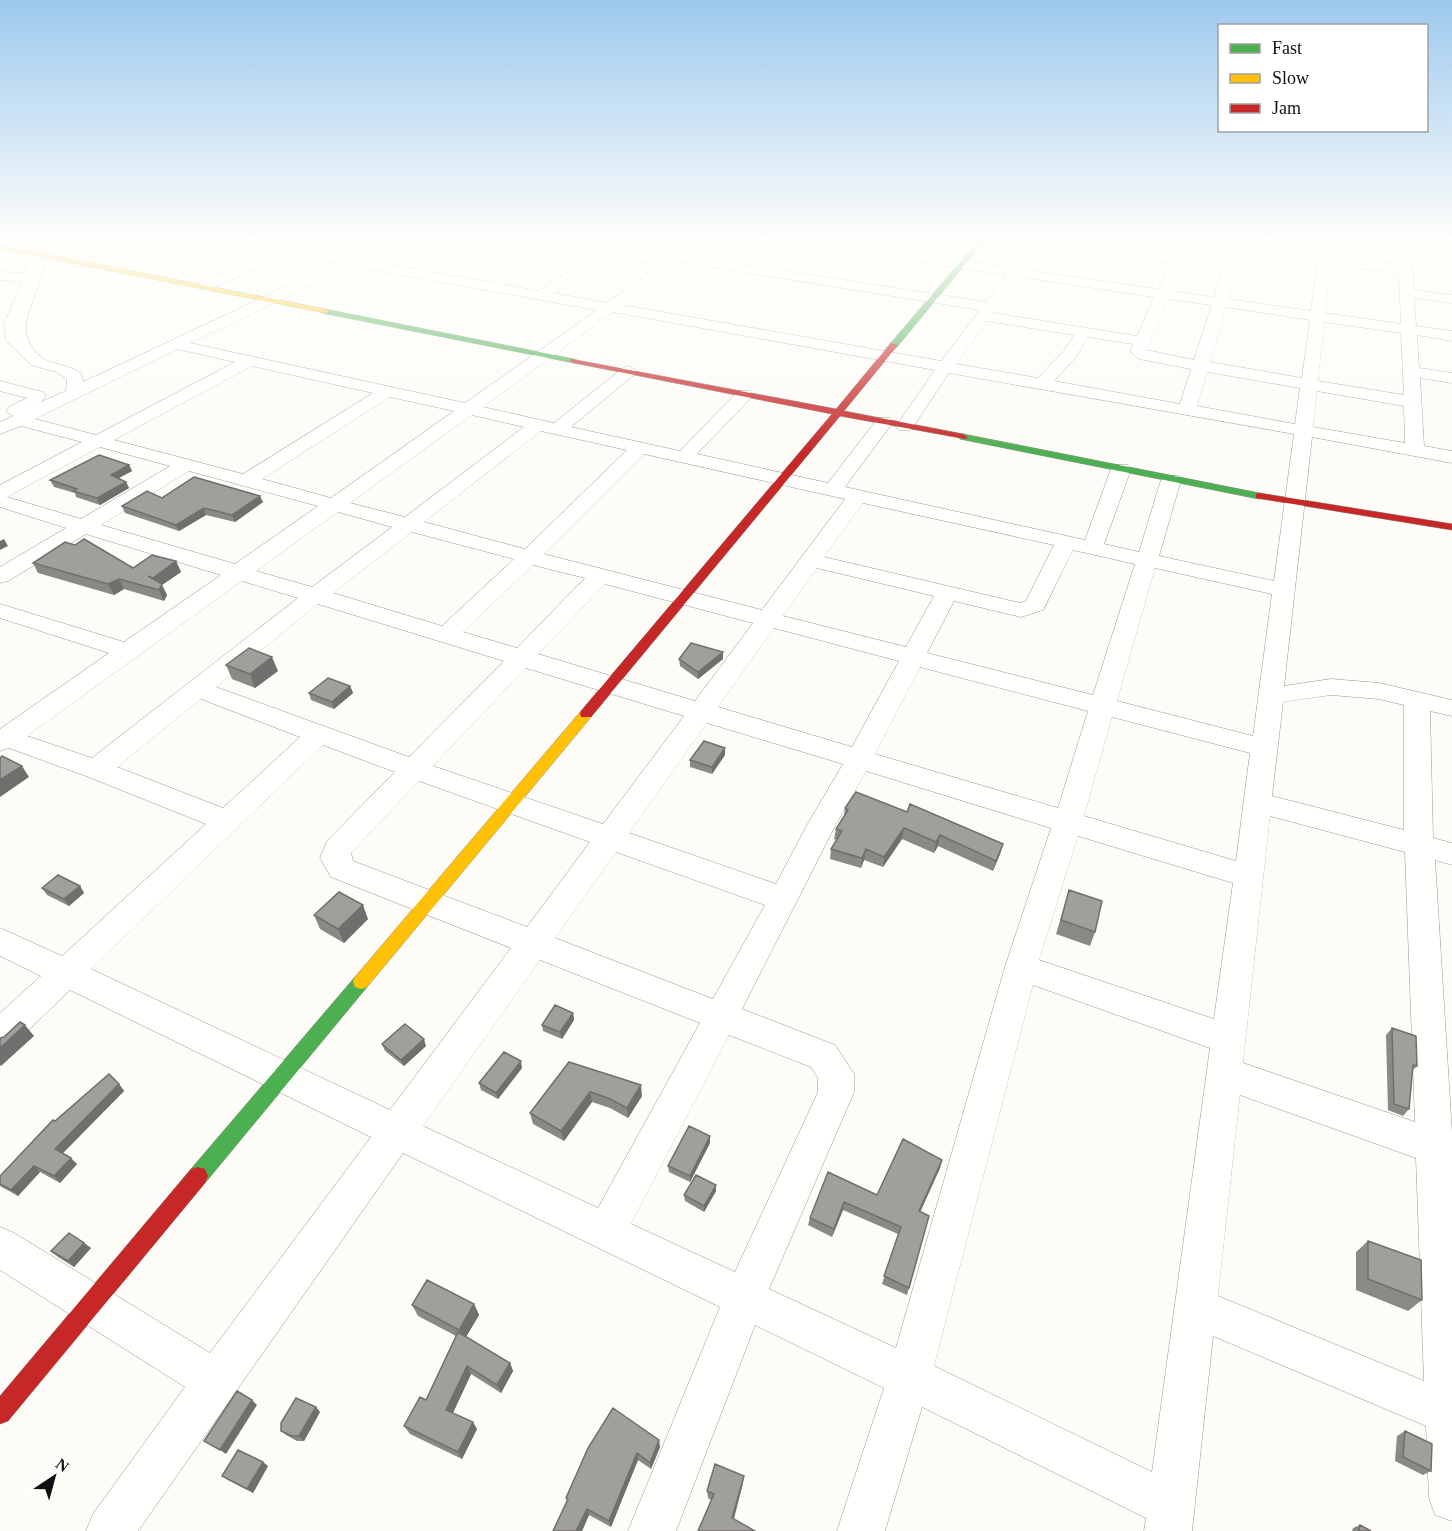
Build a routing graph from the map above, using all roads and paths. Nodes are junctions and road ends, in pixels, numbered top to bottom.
1 (18, 310) edge
2 (244, 310) edge
3 (319, 310) edge
4 (605, 310) edge
5 (629, 310) edge
6 (922, 310) edge
7 (980, 310) edge
8 (1156, 310) edge
9 (1219, 310) edge
10 (1272, 310) edge
11 (1318, 310) edge
12 (1407, 310) edge
13 (986, 312) junction
14 (1317, 317) junction
15 (1408, 330) junction
16 (1084, 332) junction
17 (1452, 336) edge
18 (1142, 341) junction
19 (174, 344) junction
20 (545, 355) junction
21 (885, 356) junction
22 (251, 360) junction
23 (1201, 366) junction
24 (945, 367) junction
25 (629, 371) junction
26 (1411, 372) junction
27 (1452, 378) edge
28 (1042, 384) junction
29 (1308, 384) junction
30 (0, 386) edge
31 (388, 390) junction
32 (74, 393) junction
33 (744, 395) junction
34 (1412, 402) junction
35 (469, 409) junction
36 (1187, 410) junction
37 (838, 413) junction
38 (6, 422) edge
39 (884, 422) junction
40 (549, 426) junction
41 (905, 426) junction
42 (1303, 430) junction
43 (98, 441) junction
44 (640, 447) junction
45 (1415, 450) junction
46 (684, 457) junction
47 (1452, 457) edge
48 (186, 465) junction
49 (1121, 469) junction
50 (783, 479) junction
51 (246, 480) junction
52 (1171, 480) junction
53 (0, 493) edge
54 (846, 493) junction
55 (0, 501) edge
56 (335, 504) junction
57 (1294, 504) junction
58 (410, 524) junction
59 (80, 527) junction
60 (1452, 527) edge
61 (1066, 542) junction
62 (1092, 548) junction
63 (529, 557) junction
64 (813, 560) junction
65 (1147, 560) junction
66 (238, 573) junction
67 (601, 575) junction
68 (0, 576) edge
69 (1283, 590) junction
70 (947, 592) junction
71 (315, 596) junction
72 (684, 596) junction
73 (0, 611) edge
74 (771, 618) junction
75 (25, 619) junction
76 (0, 634) edge
77 (445, 636) junction
78 (128, 651) junction
79 (913, 656) junction
80 (520, 659) junction
81 (610, 685) junction
82 (198, 689) junction
83 (1270, 696) junction
84 (1417, 700) junction
85 (1103, 705) junction
86 (1452, 708) edge
87 (700, 712) junction
88 (320, 734) junction
89 (3, 740) edge
90 (1264, 748) junction
91 (859, 760) junction
92 (96, 769) junction
93 (416, 770) junction
94 (1257, 802) junction
95 (512, 803) junction
96 (227, 822) junction
97 (1068, 824) junction
98 (610, 837) junction
99 (1436, 850) edge
100 (1248, 876) junction
101 (784, 898) junction
102 (428, 902) junction
103 (0, 941) edge
104 (534, 943) junction
105 (1021, 968) junction
106 (66, 973) junction
107 (721, 1016) junction
108 (0, 1035) edge
109 (1226, 1056) junction
110 (282, 1076) junction
111 (398, 1133) junction
112 (1442, 1149) edge
113 (606, 1232) junction
114 (0, 1247) edge
115 (744, 1299) junction
116 (91, 1304) junction
117 (1195, 1307) junction
118 (909, 1377) junction
119 (216, 1381) junction
120 (0, 1413) edge
121 (1450, 1415) edge
122 (1452, 1498) edge
123 (1169, 1518) edge
124 (110, 1531) edge
125 (652, 1531) edge
126 (861, 1531) edge

1 - 32 street
2 - 19 street
3 - 20 street
4 - 20 street
5 - 21 street
6 - 21 street
7 - 13 street
8 - 18 street
9 - 23 street
10 - 14 street
11 - 14 street
12 - 15 street
13 - 16 street
13 - 24 street
14 - 15 street
14 - 29 street
15 - 17 street
15 - 26 street
16 - 18 street
16 - 28 street
18 - 23 street
19 - 22 street
19 - 32 street
20 - 25 street
20 - 35 street
21 - 24 street
21 - 37 street
22 - 31 street
22 - 43 street
23 - 29 street
23 - 36 street
24 - 28 street
24 - 41 street
25 - 33 street
25 - 40 street
26 - 27 street
26 - 34 street
28 - 36 street
29 - 34 street
29 - 42 street
30 - 38 street
31 - 35 street
31 - 51 street
32 - 38 street
33 - 37 street
33 - 46 street
34 - 45 street
35 - 40 street
35 - 56 street
36 - 42 street
37 - 39 street
37 - 50 street
38 - 43 street
39 - 41 street
39 - 54 street
40 - 44 street
40 - 58 street
41 - 49 street
42 - 45 street
42 - 57 street
43 - 48 street
43 - 53 street
44 - 46 street
44 - 63 street
45 - 47 street
46 - 50 street
48 - 51 street
48 - 59 street
49 - 52 street
49 - 62 street
50 - 54 street
50 - 72 street
51 - 56 street
52 - 57 street
52 - 65 street
54 - 61 street
54 - 64 street
55 - 59 street
56 - 58 street
56 - 66 street
57 - 60 street
57 - 69 street
58 - 63 street
58 - 71 street
59 - 66 street
59 - 68 street
61 - 62 street
61 - 70 street
62 - 65 street
63 - 67 street
63 - 77 street
64 - 70 street
64 - 74 street
65 - 69 street
65 - 85 street
66 - 71 street
66 - 78 street
67 - 72 street
67 - 80 street
69 - 83 street
70 - 79 street
71 - 77 street
71 - 82 street
72 - 74 street
72 - 81 street
73 - 75 street
74 - 79 street
74 - 87 street
75 - 76 street
75 - 78 street
77 - 80 street
78 - 89 street
79 - 85 street
79 - 91 street
80 - 81 street
80 - 93 street
81 - 87 street
81 - 95 street
82 - 88 street
82 - 92 street
83 - 84 street
83 - 90 street
84 - 86 street
84 - 99 street
85 - 90 street
85 - 97 street
87 - 91 street
87 - 98 street
88 - 93 street
88 - 96 street
89 - 92 street
90 - 94 street
91 - 97 street
91 - 101 street
92 - 96 street
93 - 95 street
93 - 102 street
94 - 99 street
94 - 100 street
95 - 98 street
95 - 102 street
96 - 106 street
97 - 100 street
97 - 105 street
98 - 101 street
98 - 104 street
99 - 112 street
100 - 109 street
101 - 107 street
102 - 104 street
102 - 110 street
103 - 106 street
104 - 107 street
104 - 111 street
105 - 109 street
105 - 118 street
106 - 108 street
106 - 110 street
107 - 113 street
107 - 115 street
109 - 112 street
109 - 117 street
110 - 111 street
110 - 116 street
111 - 113 street
111 - 119 street
112 - 121 street
113 - 115 street
114 - 116 street
115 - 118 street
115 - 125 street
116 - 119 street
116 - 120 street
117 - 121 street
117 - 123 street
118 - 123 street
118 - 126 street
119 - 124 street
121 - 122 street

